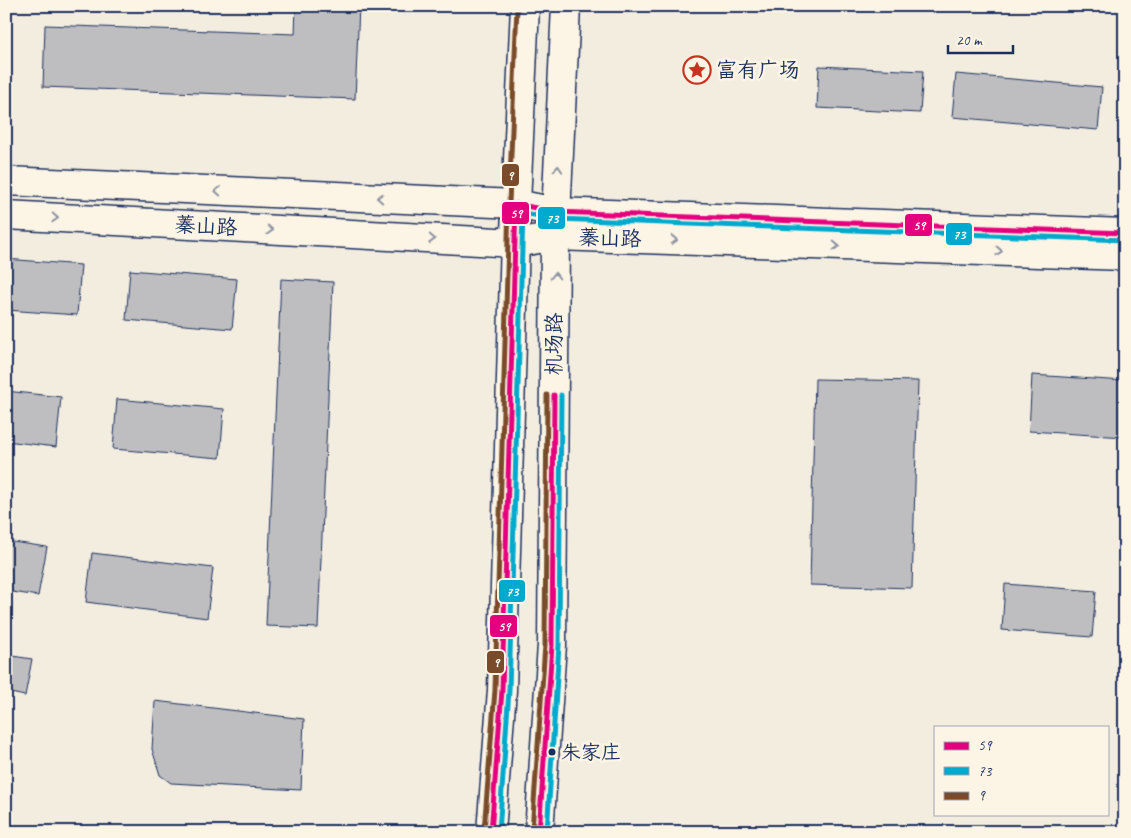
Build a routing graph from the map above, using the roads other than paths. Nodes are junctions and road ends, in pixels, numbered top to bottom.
1 (525, 6) edge
2 (566, 6) edge
3 (6, 181) edge
4 (516, 204) junction
5 (6, 215) edge
6 (555, 224) junction
7 (1125, 233) edge
8 (516, 243) junction
9 (1125, 256) edge
10 (491, 832) edge
11 (539, 832) edge

1 - 4 main road, 机场路
6 -> 2 main road, 机场路
4 -> 3 main road, 蓁山路
4 - 6 main road, 蓁山路
4 - 8 main road, 机场路
5 -> 8 main road, 蓁山路
6 - 7 main road, 蓁山路
6 - 8 main road, 蓁山路
6 -> 9 main road, 蓁山路
11 -> 6 main road, 机场路
8 - 10 main road, 机场路

